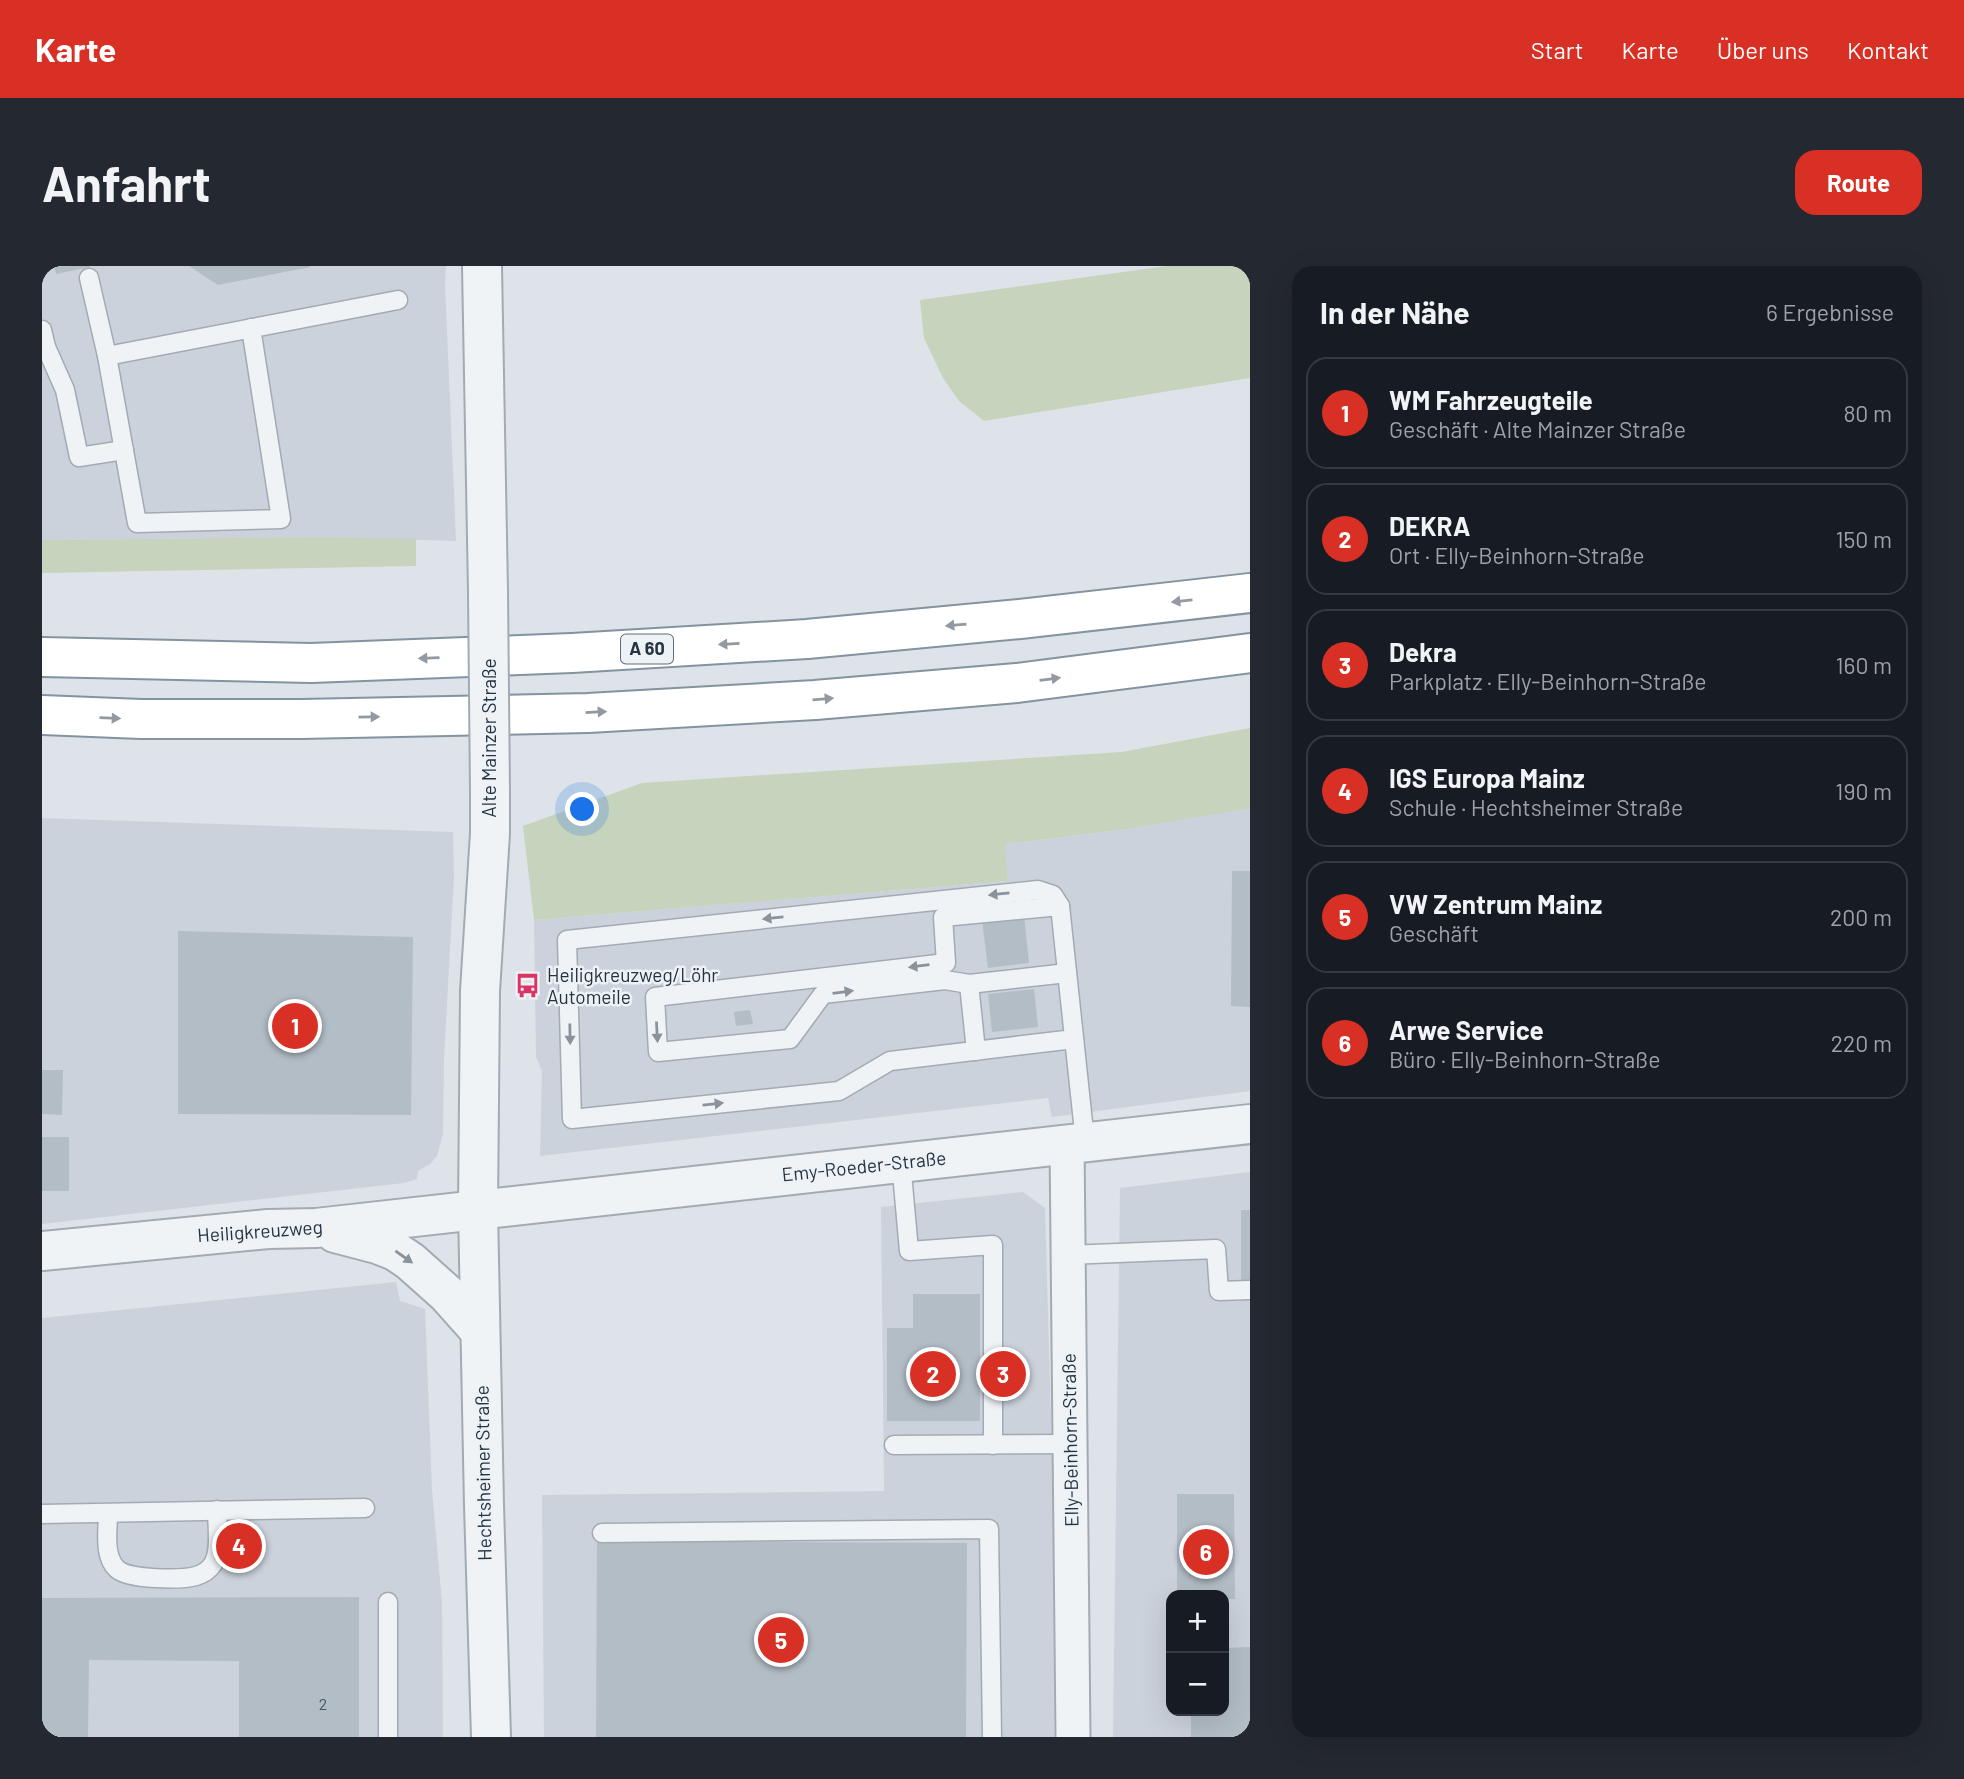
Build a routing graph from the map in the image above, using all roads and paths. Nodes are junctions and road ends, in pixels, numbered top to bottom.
1 (482, 266) edge
2 (89, 278) dead end
3 (398, 300) dead end
4 (251, 328) junction
5 (42, 330) edge
6 (107, 356) junction
7 (124, 450) junction
8 (1250, 593) edge
9 (1250, 653) edge
10 (42, 657) edge
11 (42, 715) edge
12 (1060, 906) junction
13 (1067, 973) junction
14 (969, 984) junction
15 (1073, 1031) junction
16 (976, 1052) junction
17 (1250, 1124) edge
18 (1076, 1142) junction
19 (901, 1162) junction
20 (478, 1210) junction
21 (316, 1228) junction
22 (42, 1251) edge
23 (1068, 1255) junction
24 (1250, 1290) edge
25 (480, 1331) junction
26 (1070, 1444) junction
27 (894, 1445) dead end
28 (993, 1445) junction
29 (365, 1508) dead end
30 (217, 1510) junction
31 (108, 1513) junction
32 (42, 1514) edge
33 (602, 1532) dead end
34 (388, 1601) dead end
35 (388, 1737) edge
36 (491, 1737) edge
37 (992, 1737) edge
38 (1073, 1737) edge

1 - 20 street, Alte Mainzer Straße, bridge
2 - 6 lane
3 - 4 lane
4 - 6 lane
4 - 7 lane
5 - 7 lane
6 - 7 lane
8 -> 10 highway, A 60
11 -> 9 highway
12 - 13 lane
12 -> 14 lane
12 -> 16 lane
13 - 14 lane
13 - 15 lane
14 - 16 lane
15 - 16 lane
15 - 18 lane
17 - 18 street, Emy-Roeder-Straße
18 - 19 street, Emy-Roeder-Straße
18 - 23 street, Elly-Beinhorn-Straße
19 - 20 street, Emy-Roeder-Straße
19 - 28 lane
20 - 21 street, Heiligkreuzweg
20 - 25 street, Hechtsheimer Straße
21 - 22 street, Heiligkreuzweg
21 -> 25 street
23 - 24 lane
23 - 26 street, Elly-Beinhorn-Straße
25 - 36 street, Hechtsheimer Straße
26 - 28 lane
26 - 38 street, Elly-Beinhorn-Straße
27 - 28 lane
29 - 30 lane
30 - 31 lane
30 - 31 lane
31 - 32 lane
33 - 37 lane
34 - 35 lane

